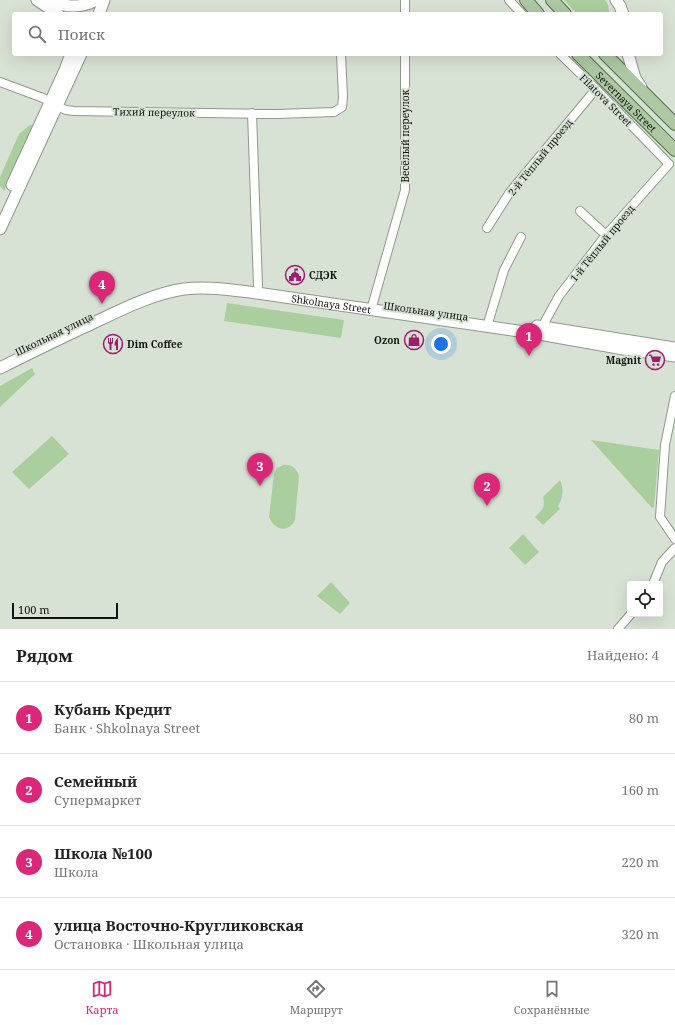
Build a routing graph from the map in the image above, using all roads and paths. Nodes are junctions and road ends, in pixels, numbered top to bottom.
1 (37, 0) edge
2 (48, 0) edge
3 (52, 0) edge
4 (96, 0) edge
5 (104, 0) edge
6 (405, 0) edge
7 (509, 0) edge
8 (526, 0) edge
9 (552, 0) edge
10 (611, 0) edge
11 (616, 0) edge
12 (57, 12) edge
13 (58, 12) edge
14 (100, 12) edge
15 (405, 12) edge
16 (520, 12) edge
17 (536, 12) edge
18 (563, 12) edge
19 (616, 12) edge
20 (622, 12) edge
21 (70, 56) edge
22 (80, 56) edge
23 (341, 56) edge
24 (405, 56) edge
25 (562, 56) edge
26 (580, 56) edge
27 (607, 56) edge
28 (628, 56) edge
29 (0, 82) edge
30 (596, 89) junction
31 (646, 96) junction
32 (54, 104) junction
33 (252, 113) junction
34 (675, 124) edge
35 (675, 150) edge
36 (669, 164) joint
37 (580, 211) dead end
38 (0, 212) edge
39 (487, 228) dead end
40 (0, 230) edge
41 (606, 235) junction
42 (521, 237) dead end
43 (258, 286) junction
44 (372, 306) junction
45 (489, 320) junction
46 (542, 327) junction
47 (675, 348) edge
48 (675, 356) edge
49 (0, 360) edge
50 (0, 368) edge
51 (675, 396) edge
52 (660, 516) junction
53 (675, 529) edge
54 (675, 539) edge
55 (675, 548) edge
56 (654, 581) edge
57 (628, 617) edge
58 (618, 629) edge

1 - 12 main road
2 - 13 main road
3 - 4 main road
5 - 14 main road
6 - 15 street
7 - 16 street
8 - 17 main road
9 - 18 main road
10 - 19 main road
11 - 20 main road
21 - 32 main road
22 - 32 main road
23 - 33 street, Тихий переулок
24 - 44 street, Весёлый переулок
25 - 30 street, Filatova Street
26 - 35 main road, Severnaya Street
27 - 31 main road, Severnaya Street
28 - 31 main road
29 - 32 street, Тихий переулок
30 - 36 street, Filatova Street
30 - 39 street, 2-й Тёплый проезд
31 - 34 main road, Severnaya Street
32 - 33 street, Тихий переулок
32 - 38 main road
32 - 40 main road
33 - 43 street
36 - 41 street, 1-й Тёплый проезд
37 - 41 street
41 - 46 street, 1-й Тёплый проезд
42 - 45 street
43 - 44 main road, Школьная улица
43 - 49 main road, Школьная улица
44 - 45 main road, Школьная улица
44 - 48 main road, Shkolnaya Street
44 - 50 main road, Shkolnaya Street
45 - 46 main road, Школьная улица
46 - 47 main road, Школьная улица
51 - 52 street
52 - 53 street
52 - 54 street
55 - 56 street
57 - 58 street

